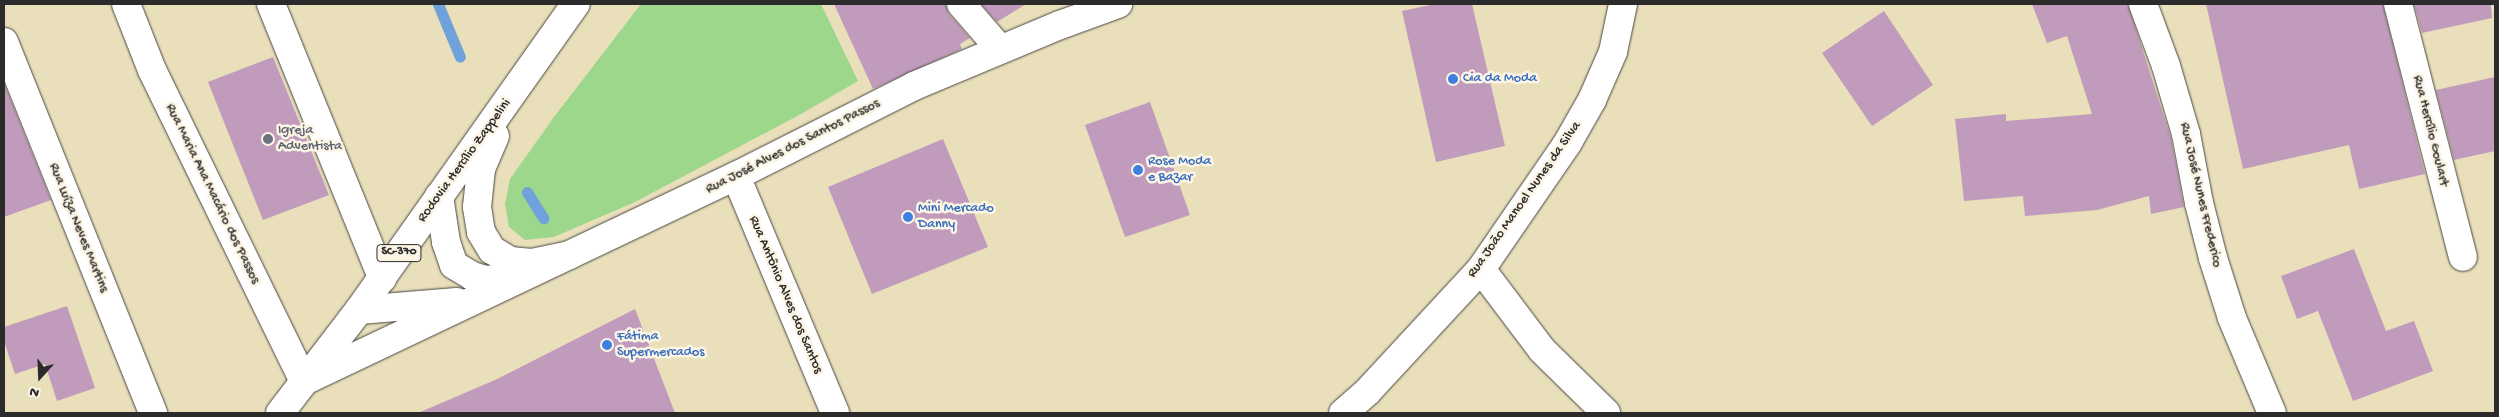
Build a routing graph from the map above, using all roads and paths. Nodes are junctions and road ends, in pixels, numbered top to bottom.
1 (126, 4) edge
2 (271, 4) edge
3 (576, 4) edge
4 (960, 4) edge
5 (1118, 4) edge
6 (1624, 4) edge
7 (2143, 4) edge
8 (2398, 4) edge
9 (4, 42) edge
10 (1000, 49) junction
11 (519, 85) junction
12 (736, 176) junction
13 (439, 196) junction
14 (569, 256) junction
15 (2463, 257) dead end
16 (1481, 269) junction
17 (382, 278) junction
18 (473, 301) junction
19 (359, 310) junction
20 (304, 381) junction
21 (153, 413) edge
22 (280, 413) edge
23 (835, 413) edge
24 (1343, 413) edge
25 (1606, 413) edge
26 (2272, 413) edge

1 - 20 street, Rua Maria Ana Macário dos Passos
2 - 17 street
3 - 11 street, Rodovia Hercílio Zappelini / SC-370
4 - 10 street
5 - 10 street, Rua José Alves dos Santos Passos
6 - 16 street, Rua João Manoel Nunes da Silva
7 - 26 street, Rua José Nunes Frederico
8 - 15 street, Rua Hercílio Goulart
9 - 21 street, Rua Luíza Neves Martins
10 - 12 street, Rua José Alves dos Santos Passos
11 - 13 street, Rodovia Hercílio Zappelini / SC-370
11 - 14 street
12 - 14 street, Rua José Alves dos Santos Passos
12 - 23 street, Rua Antônio Alves dos Santos
13 - 14 street
13 - 17 street, Rodovia Hercílio Zappelini / SC-370
14 - 18 street, Rua José Alves dos Santos Passos
16 - 24 street, Rua João Manoel Nunes da Silva
16 - 25 street
17 - 19 street, Rodovia Hercílio Zappelini / SC-370
18 - 19 street, Rua José Alves dos Santos Passos
18 - 20 street, Rua José Alves dos Santos Passos
19 - 20 street, Rodovia Hercílio Zappelini / SC-370
20 - 22 street, Rodovia Hercílio Zappelini / SC-370

